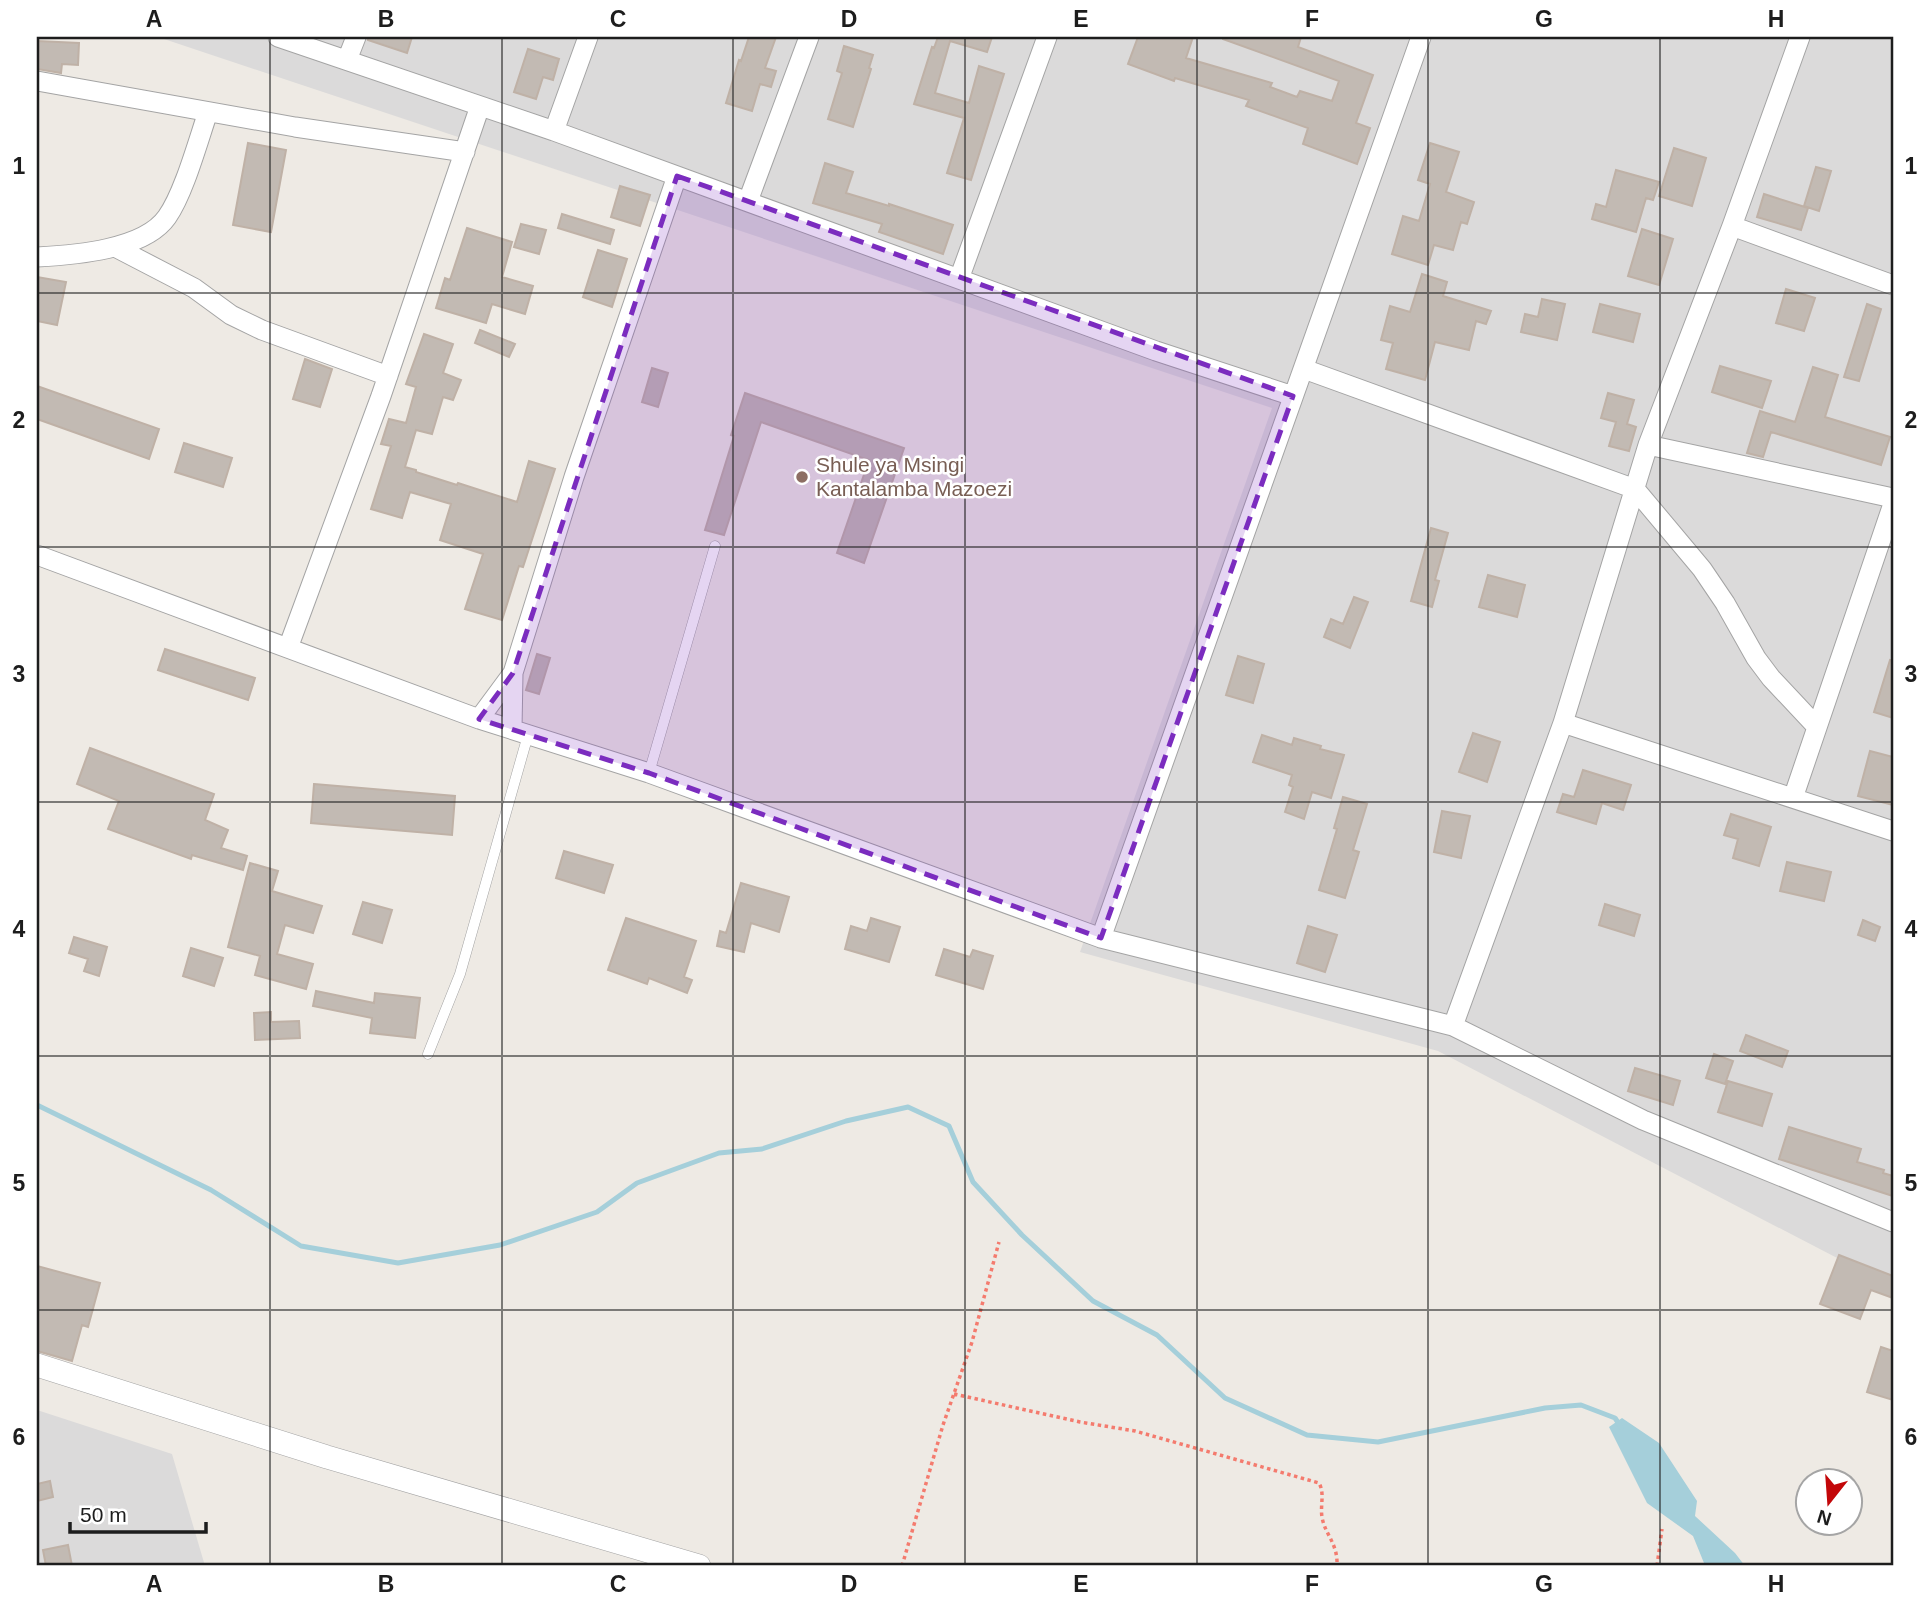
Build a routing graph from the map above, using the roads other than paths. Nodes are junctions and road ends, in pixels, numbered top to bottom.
1 (278, 37) edge
2 (356, 37) edge
3 (588, 37) edge
4 (810, 37) edge
5 (1047, 37) edge
6 (1421, 37) edge
7 (1800, 37) edge
8 (347, 60) junction
9 (37, 81) edge
10 (480, 106) junction
11 (208, 112) junction
12 (554, 131) junction
13 (465, 152) junction
14 (677, 176) junction
15 (748, 201) junction
16 (1732, 226) junction
17 (115, 247) junction
18 (37, 257) edge
19 (959, 279) junction
20 (1893, 285) edge
21 (1304, 369) junction
22 (388, 376) junction
23 (1293, 396) junction
24 (1648, 444) junction
25 (1635, 489) junction
26 (1893, 501) edge
27 (715, 546) dead end
28 (37, 555) edge
29 (288, 648) junction
30 (513, 673) junction
31 (479, 719) junction
32 (1563, 723) junction
33 (1817, 727) junction
34 (520, 732) junction
35 (649, 773) junction
36 (1793, 798) junction
37 (1893, 831) edge
38 (1101, 937) junction
39 (1453, 1026) junction
40 (428, 1054) dead end
41 (1893, 1222) edge
42 (37, 1365) edge
43 (699, 1566) edge

1 - 8 street
2 - 8 street
3 - 12 street
4 - 15 street
5 - 19 street
6 - 21 street
7 - 16 street
8 - 10 street
9 - 11 street
10 - 12 street
10 - 13 street
11 - 13 street
11 - 17 street
12 - 14 street
13 - 22 street
14 - 15 street
14 - 30 street
15 - 19 street
16 - 20 street
16 - 24 street
17 - 18 street
17 - 22 street
19 - 23 street
21 - 23 street
21 - 25 street
22 - 29 street
23 - 38 street
24 - 25 street
24 - 26 street
25 - 32 street
25 - 33 street
26 - 33 street
27 - 35 lane
28 - 29 street
29 - 31 street
30 - 31 street
30 - 34 street
31 - 34 street
32 - 36 street
32 - 39 street
33 - 36 street
34 - 35 street
34 - 40 lane
35 - 38 street
36 - 37 street
38 - 39 street
39 - 41 street
42 - 43 street

